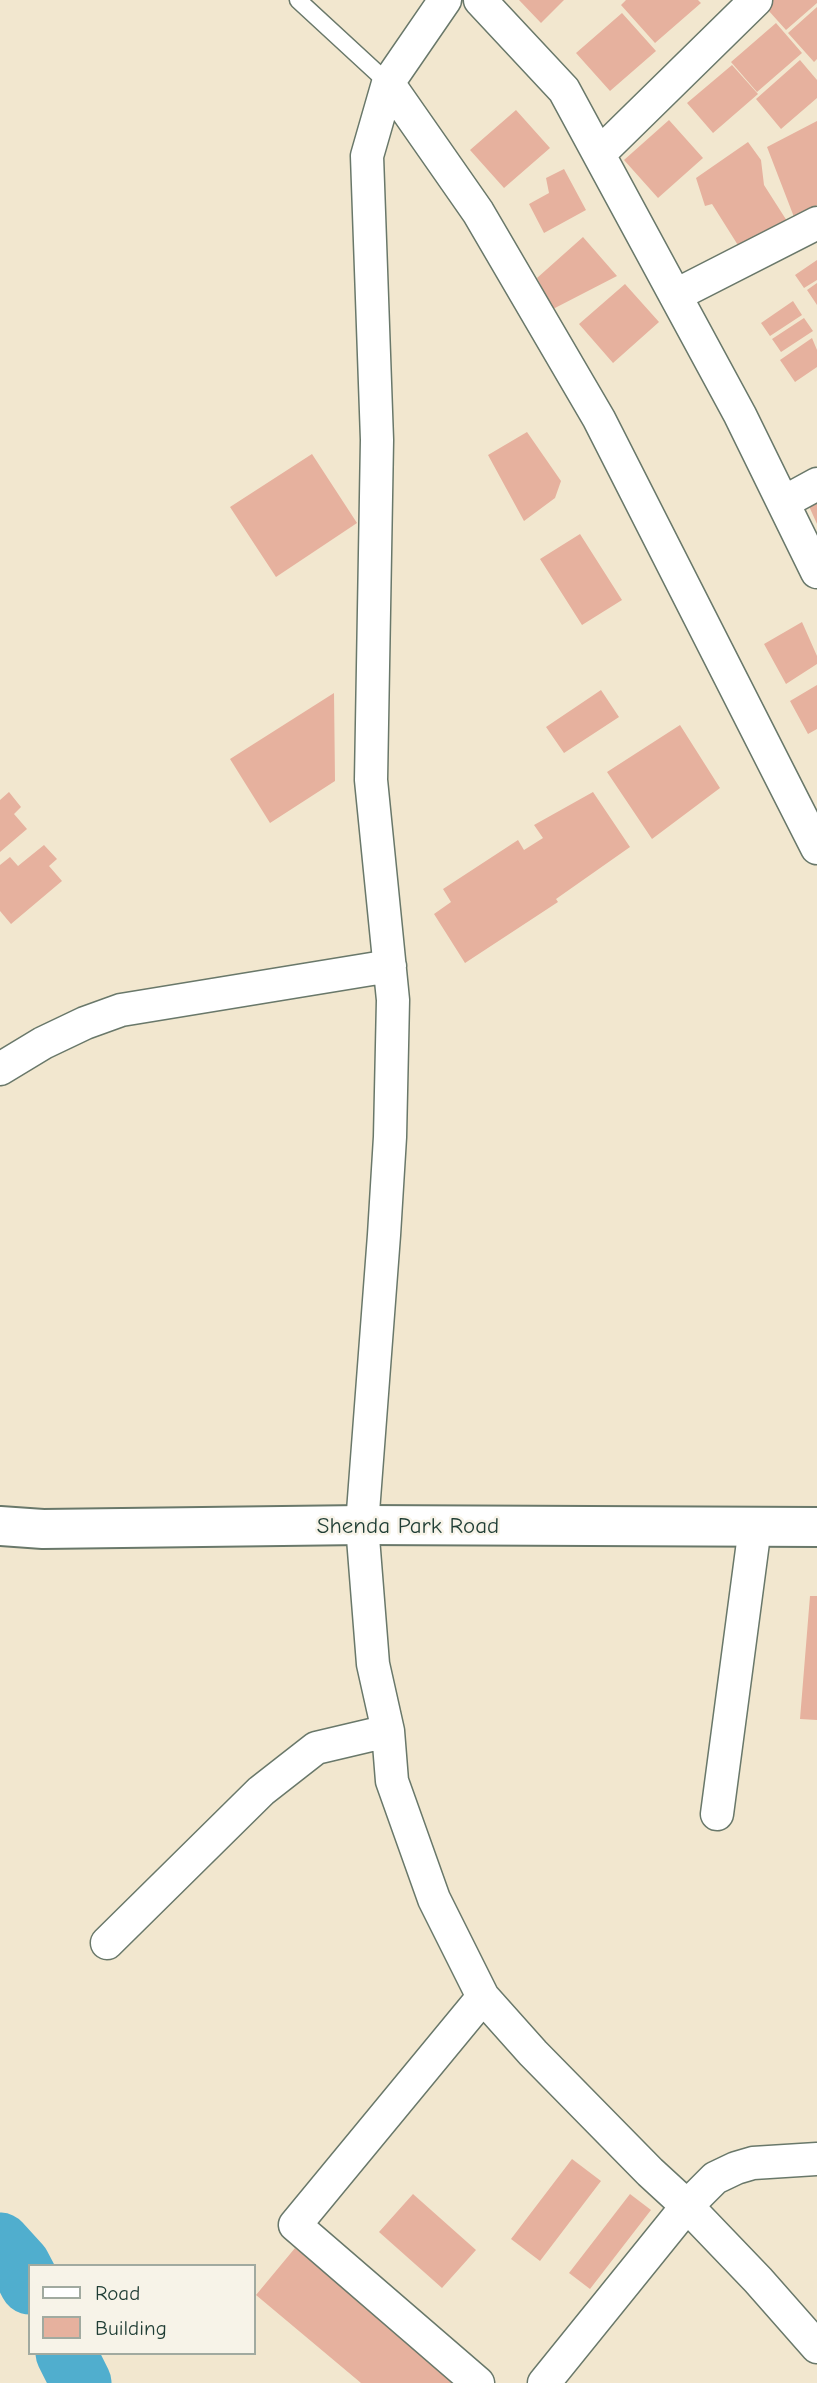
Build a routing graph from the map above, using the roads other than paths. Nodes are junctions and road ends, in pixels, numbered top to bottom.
1 (298, 0) edge
2 (445, 0) edge
3 (481, 0) edge
4 (756, 0) edge
5 (388, 83) junction
6 (599, 154) junction
7 (817, 223) edge
8 (676, 295) junction
9 (817, 484) edge
10 (784, 502) junction
11 (817, 572) edge
12 (817, 848) edge
13 (390, 966) junction
14 (0, 1069) edge
15 (362, 1525) junction
16 (0, 1526) edge
17 (755, 1527) junction
18 (817, 1527) edge
19 (388, 1731) junction
20 (717, 1814) dead end
21 (107, 1943) dead end
22 (483, 1997) junction
23 (817, 2159) edge
24 (687, 2206) junction
25 (817, 2347) edge
26 (478, 2383) edge
27 (544, 2383) edge

1 - 5 lane
2 - 5 street
3 - 6 street
4 - 6 street
5 - 12 street
5 - 13 street
6 - 8 street
7 - 8 street
8 - 10 street
9 - 10 street
10 - 11 street
13 - 14 street
13 - 15 street
15 - 16 main road, Shenda Park Road
15 - 17 main road, Shenda Park Road
15 - 19 street
17 - 18 main road, Shenda Park Road
17 - 20 street
19 - 21 street
19 - 22 street
22 - 24 street
22 - 26 street
23 - 24 street
24 - 25 street
24 - 27 street

